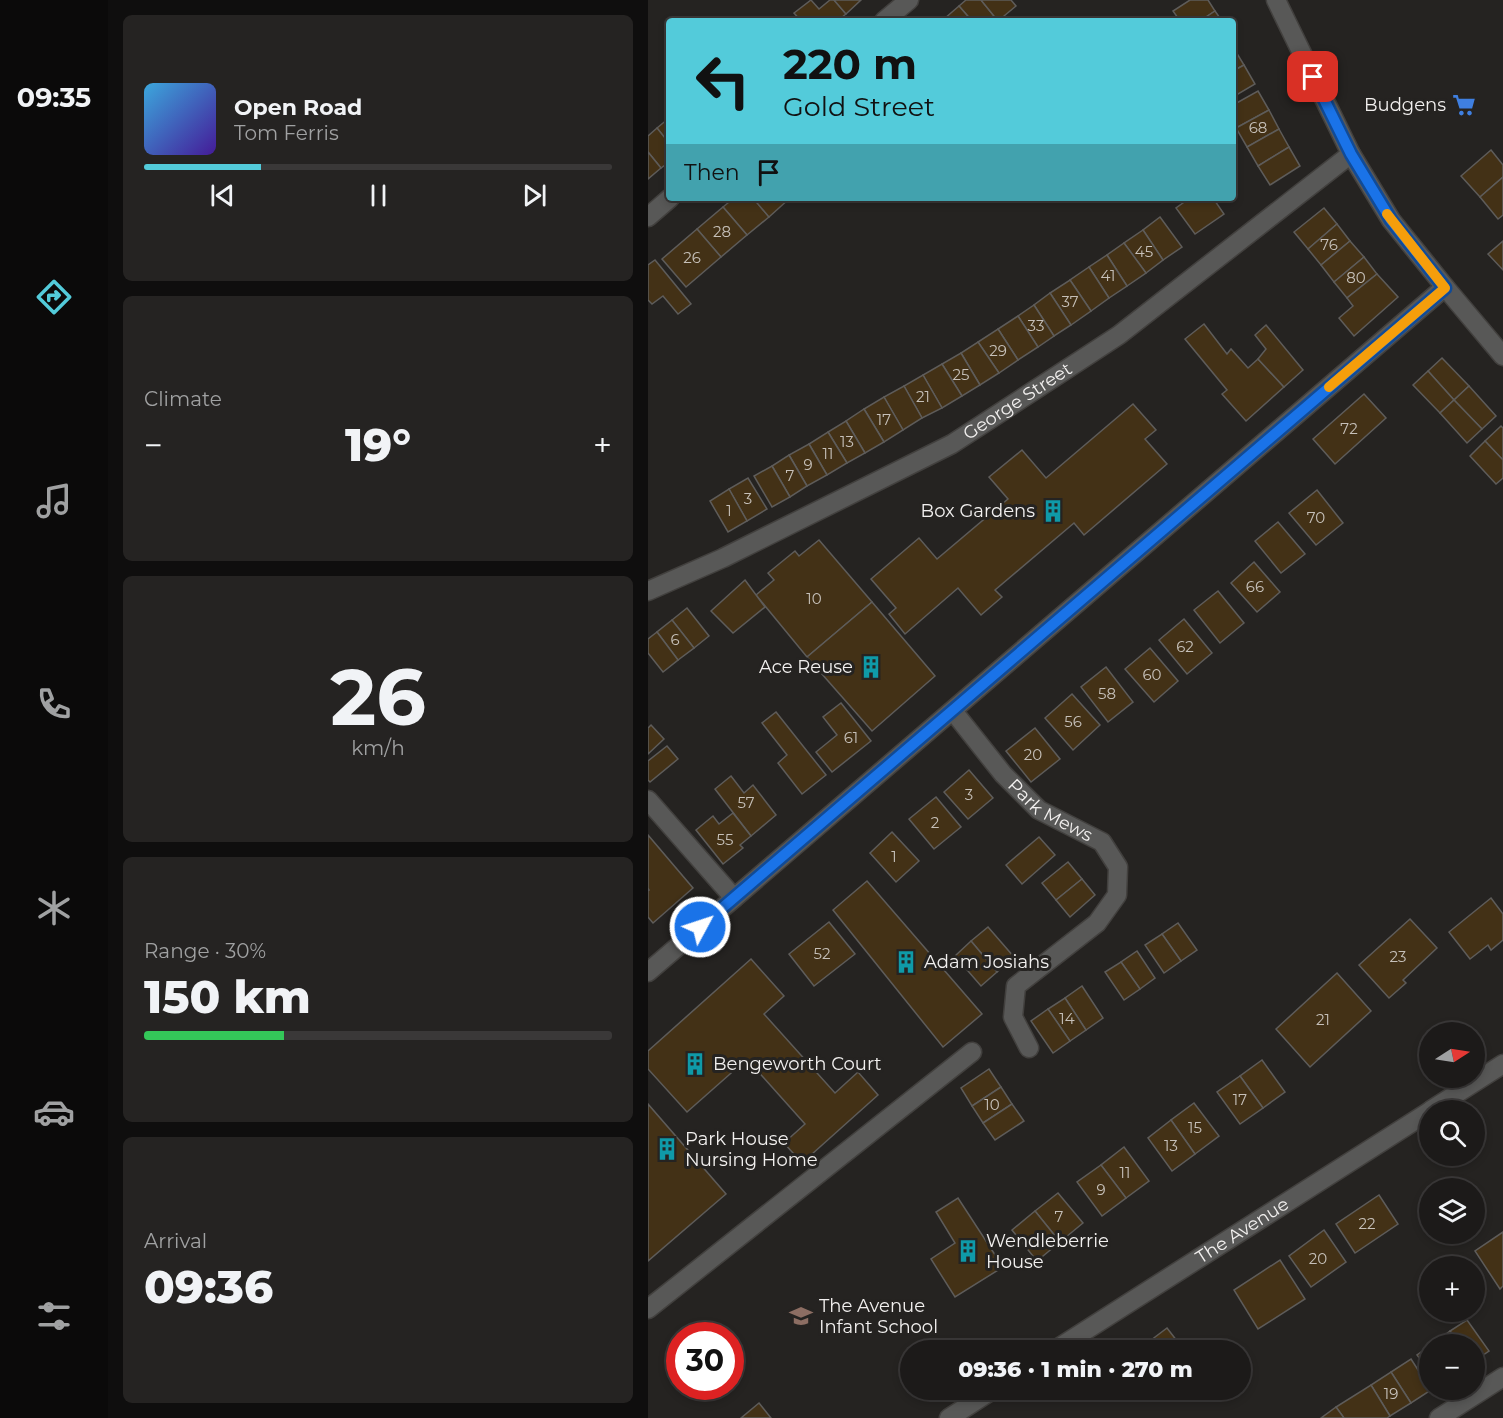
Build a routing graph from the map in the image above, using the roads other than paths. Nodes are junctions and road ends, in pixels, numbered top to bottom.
1 (909, 0) edge
2 (1276, 0) edge
3 (888, 18) edge
4 (1351, 154) junction
5 (667, 201) edge
6 (648, 217) edge
7 (1445, 288) junction
8 (1503, 356) edge
9 (648, 591) edge
10 (952, 711) junction
11 (648, 800) edge
12 (734, 898) junction
13 (648, 972) edge
14 (1029, 1048) dead end
15 (972, 1052) dead end
16 (1503, 1064) edge
17 (1446, 1100) edge
18 (1419, 1117) edge
19 (648, 1309) edge
20 (1071, 1340) edge
21 (1503, 1377) edge
22 (977, 1400) edge
23 (949, 1418) edge
24 (1439, 1418) edge

1 - 3 street
2 - 4 street
4 - 7 street
4 - 9 street, George Street
5 - 6 street
7 - 8 street
7 - 10 street
10 - 12 street
10 - 14 street, Park Mews
11 - 12 street
12 - 13 street
15 - 19 street
16 - 17 street, The Avenue
18 - 20 street, The Avenue
21 - 24 street
22 - 23 street

